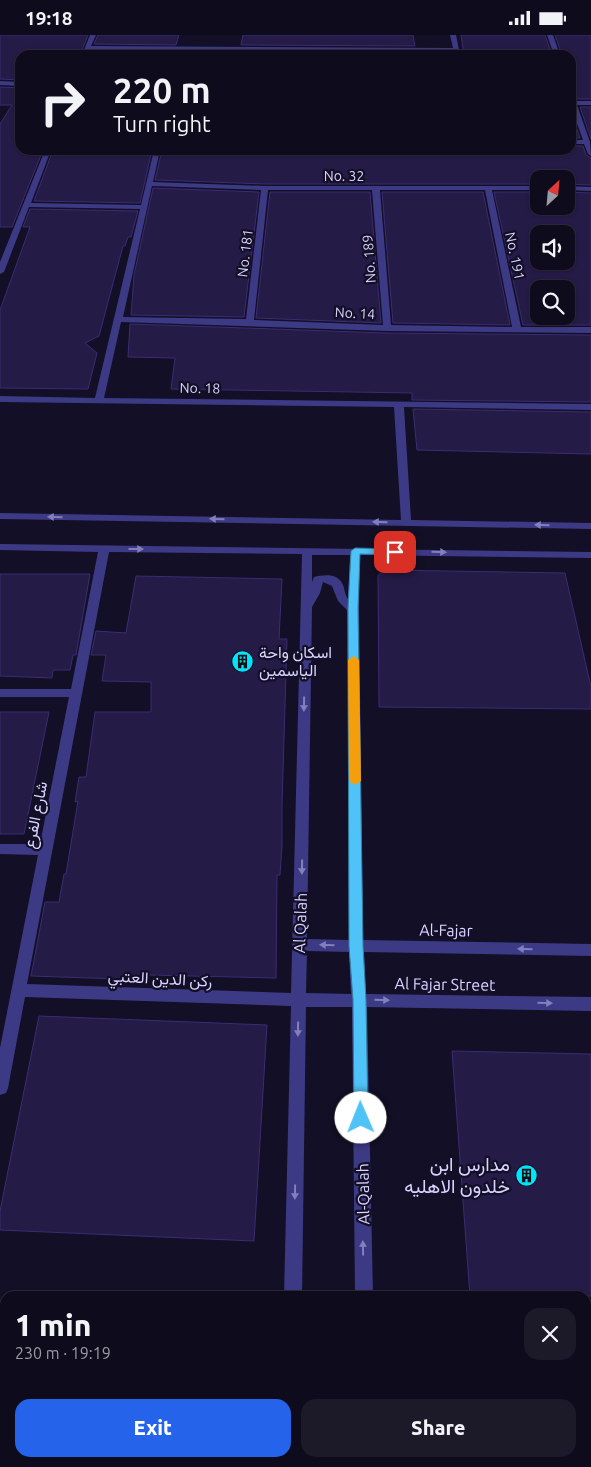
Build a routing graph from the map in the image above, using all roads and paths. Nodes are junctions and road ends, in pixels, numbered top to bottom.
1 (93, 35) edge
2 (453, 35) edge
3 (550, 35) edge
4 (88, 48) joint
5 (136, 50) edge
6 (456, 50) edge
7 (555, 50) edge
8 (0, 83) edge
9 (15, 83) edge
10 (576, 101) edge
11 (591, 103) edge
12 (576, 120) edge
13 (576, 142) edge
14 (586, 142) junction
15 (591, 154) edge
16 (46, 155) edge
17 (157, 155) edge
18 (148, 184) junction
19 (265, 188) junction
20 (488, 188) junction
21 (530, 188) edge
22 (575, 188) edge
23 (376, 189) junction
24 (591, 189) edge
25 (26, 205) junction
26 (143, 207) junction
27 (0, 245) edge
28 (11, 245) junction
29 (0, 272) edge
30 (118, 319) junction
31 (250, 322) junction
32 (387, 328) junction
33 (517, 330) junction
34 (591, 330) edge
35 (0, 399) edge
36 (99, 400) junction
37 (399, 405) junction
38 (591, 407) edge
39 (0, 516) edge
40 (406, 522) junction
41 (591, 526) edge
42 (0, 547) edge
43 (104, 549) junction
44 (307, 551) junction
45 (355, 551) junction
46 (591, 555) edge
47 (306, 607) junction
48 (353, 608) junction
49 (0, 693) edge
50 (76, 693) junction
51 (0, 849) edge
52 (46, 850) junction
53 (300, 945) junction
54 (356, 946) junction
55 (591, 950) edge
56 (19, 990) junction
57 (299, 999) junction
58 (359, 1000) junction
59 (591, 1004) edge
60 (0, 1088) edge
61 (294, 1291) edge
62 (364, 1291) edge

1 - 4 street
2 - 6 street
3 - 7 street
4 - 5 street
8 - 9 street
10 - 11 street
12 - 14 street
13 - 14 street
14 - 15 street
16 - 25 street
17 - 18 street
18 - 19 street, No. 32
18 - 26 street
19 - 23 street, No. 32
19 - 31 street, No. 181
20 - 21 street, No. 32
20 - 23 street, No. 32
20 - 33 street, No. 191
22 - 24 street
23 - 32 street, No. 189
25 - 26 street
25 - 28 street
26 - 30 street
27 - 28 street
28 - 29 street
30 - 31 street, No. 14
30 - 36 street
31 - 32 street, No. 14
32 - 33 street, No. 14
33 - 34 street, No. 14
35 - 36 street, No. 18
36 - 37 street, No. 18
37 - 38 street, No. 18
37 - 40 street
40 -> 39 street
41 -> 40 street
42 - 43 street
43 -> 44 street
43 - 50 street, شارع الفرع
44 - 45 street
44 - 47 street, Al Qalah
45 -> 46 street
45 - 48 street, Al-Qalah
47 - 48 street
47 -> 53 street, Al Qalah
48 - 54 street, Al-Qalah
49 - 50 street
50 - 52 street, شارع الفرع
51 - 52 street
52 - 56 street, شارع الفرع
54 -> 53 street, Al-Fajar
53 - 57 street, Al Qalah
55 -> 54 street, Al-Fajar
54 - 58 street, Al-Qalah
56 - 57 street, ركن الدين العتبي
56 - 60 street, شارع الفرع
57 - 58 street, Al Fajar Street
57 -> 61 street, Al Qalah
58 -> 59 street, Al Fajar Street
62 -> 58 street, Al-Qalah

